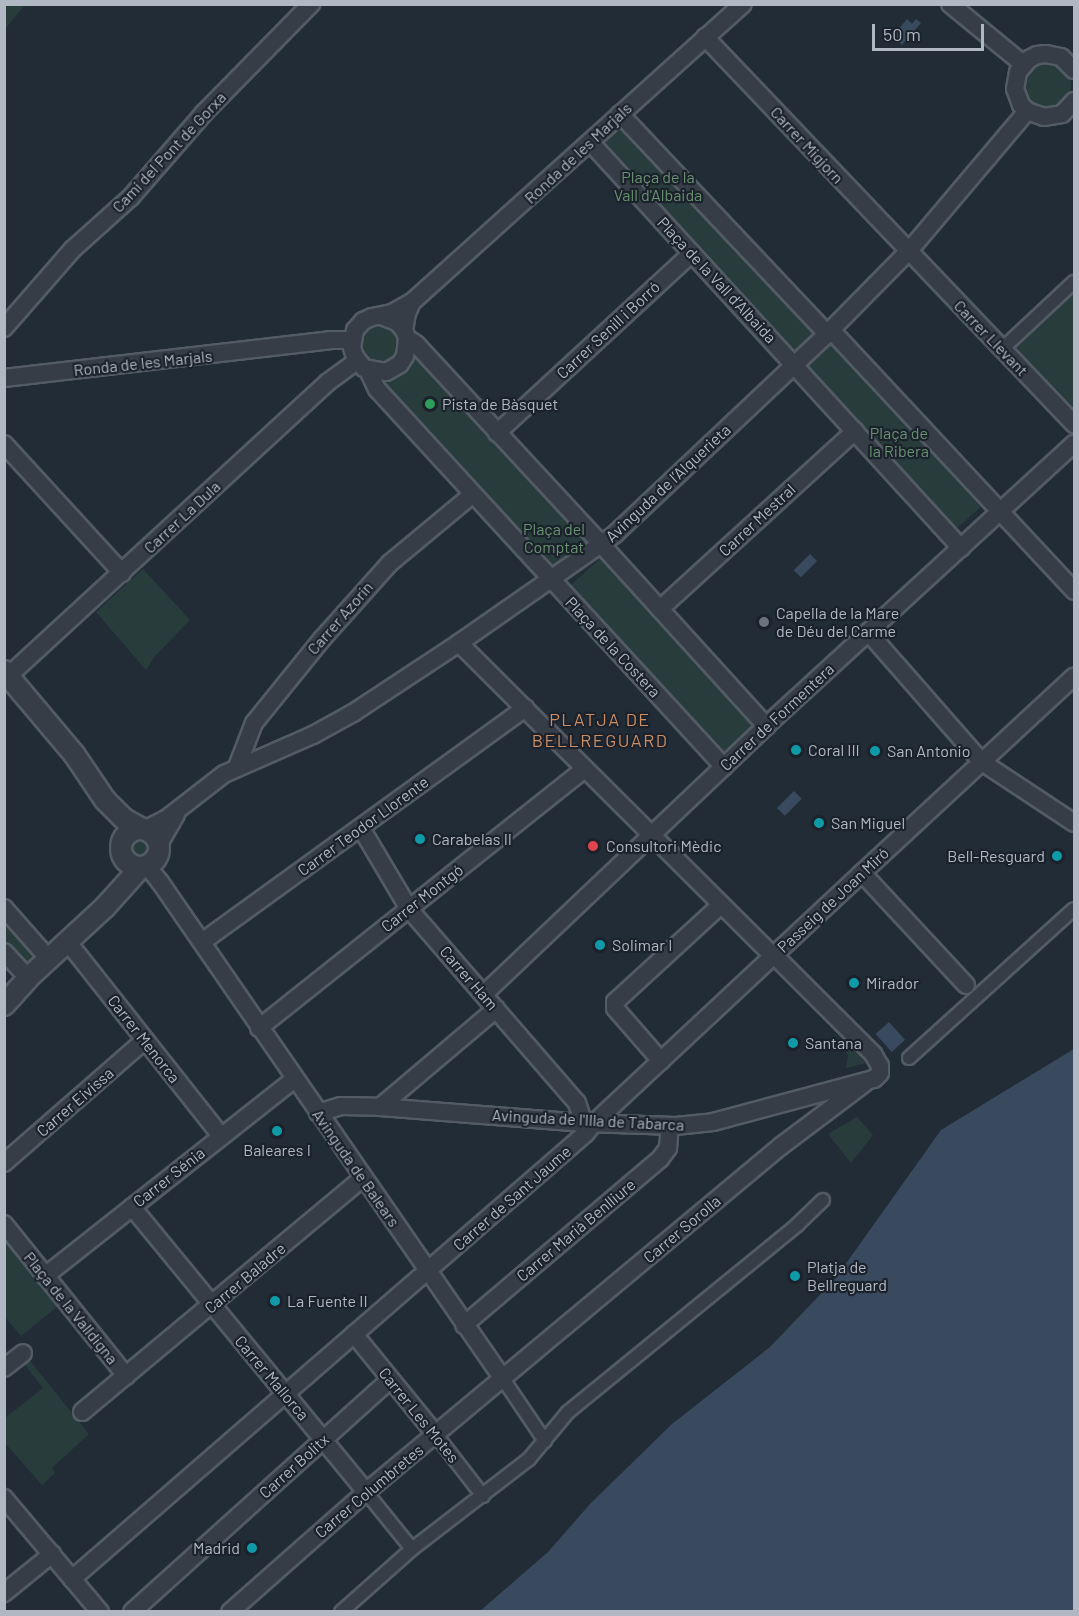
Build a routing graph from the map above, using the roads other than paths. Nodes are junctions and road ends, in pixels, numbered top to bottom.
1 (311, 4) edge
2 (743, 4) edge
3 (950, 4) edge
4 (705, 37) junction
5 (1023, 64) junction
6 (1074, 69) edge
7 (1074, 101) edge
8 (1027, 111) junction
9 (620, 114) junction
10 (590, 142) junction
11 (692, 252) junction
12 (908, 252) junction
13 (1074, 282) edge
14 (412, 302) junction
15 (381, 316) junction
16 (4, 328) edge
17 (829, 332) junction
18 (405, 334) junction
19 (352, 340) junction
20 (1001, 350) junction
21 (795, 364) junction
22 (362, 366) junction
23 (4, 378) edge
24 (1074, 424) edge
25 (855, 430) junction
26 (497, 433) junction
27 (4, 444) edge
28 (1074, 444) edge
29 (473, 494) junction
30 (1001, 512) junction
31 (601, 544) junction
32 (961, 548) junction
33 (122, 573) junction
34 (551, 580) junction
35 (1074, 591) edge
36 (660, 609) junction
37 (868, 632) junction
38 (459, 643) junction
39 (6, 676) edge
40 (1074, 677) edge
41 (525, 708) junction
42 (765, 726) junction
43 (982, 762) junction
44 (237, 767) junction
45 (724, 767) junction
46 (585, 769) junction
47 (1074, 823) edge
48 (361, 828) junction
49 (653, 836) junction
50 (142, 849) junction
51 (862, 873) junction
52 (721, 904) junction
53 (4, 908) edge
54 (409, 909) junction
55 (1074, 909) edge
56 (67, 941) junction
57 (201, 942) junction
58 (4, 952) edge
59 (773, 956) junction
60 (48, 958) junction
61 (28, 978) junction
62 (971, 991) junction
63 (484, 994) junction
64 (4, 1005) edge
65 (496, 1009) junction
66 (260, 1028) junction
67 (145, 1040) junction
68 (909, 1058) dead end
69 (661, 1061) junction
70 (294, 1080) junction
71 (865, 1083) junction
72 (380, 1107) junction
73 (318, 1113) junction
74 (589, 1123) junction
75 (670, 1126) junction
76 (221, 1136) junction
77 (4, 1163) edge
78 (363, 1178) junction
79 (823, 1200) dead end
80 (132, 1207) junction
81 (4, 1224) edge
82 (428, 1271) junction
83 (45, 1276) junction
84 (212, 1306) junction
85 (464, 1324) junction
86 (354, 1334) junction
87 (23, 1353) dead end
88 (4, 1368) edge
89 (126, 1376) junction
90 (503, 1379) junction
91 (390, 1380) junction
92 (285, 1394) junction
93 (82, 1412) dead end
94 (436, 1435) junction
95 (322, 1440) junction
96 (545, 1441) junction
97 (366, 1492) junction
98 (483, 1496) junction
99 (4, 1498) edge
100 (412, 1549) junction
101 (52, 1554) junction
102 (72, 1579) junction
103 (4, 1593) edge
104 (234, 1608) edge
105 (99, 1611) edge
106 (132, 1611) edge
107 (341, 1611) edge

1 - 16 street, Camí del Pont de Gorxa
2 - 4 street, Ronda de les Marjals
3 - 5 street
4 - 9 street, Ronda de les Marjals
4 - 12 street, Carrer Migjorn
5 - 6 street
5 - 8 street
7 - 8 street
8 - 12 street, Avinguda de l’Alquerieta
9 - 10 street, Ronda de les Marjals
9 - 17 street
10 - 11 street, Plaça de la Vall d’Albaida
10 - 14 street, Ronda de les Marjals
11 - 21 street, Plaça de la Vall d’Albaida
11 - 26 street, Carrer Senill i Borró
12 - 17 street, Avinguda de l’Alquerieta
12 - 20 street, Carrer Llevant
13 - 20 street
14 - 15 street
14 - 18 street
15 - 18 street
15 - 19 street
17 - 21 street, Avinguda de l’Alquerieta
17 - 30 street
18 - 22 street
18 - 26 street
19 - 22 street
19 - 23 street, Ronda de les Marjals
20 - 24 street, Carrer Llevant
21 - 25 street
21 - 31 street, Avinguda de l’Alquerieta
22 - 29 street
22 - 33 street, Carrer La Dula
25 - 32 street
25 - 36 street, Carrer Mestral
26 - 31 street
27 - 33 street
28 - 30 street, Carrer de Formentera
29 - 34 street
29 - 44 street, Carrer Azorín
30 - 32 street, Carrer de Formentera
30 - 35 street
31 - 34 street, Avinguda de l’Alquerieta
31 - 36 street
32 - 37 street, Carrer de Formentera
33 - 39 street, Carrer La Dula
34 - 38 street, Avinguda de l’Alquerieta
34 - 45 street, Plaça de la Costera
36 - 42 street
37 - 42 street, Carrer de Formentera
37 - 43 street
38 - 41 street
38 - 44 street, Avinguda de l’Alquerieta
39 - 50 street
40 - 43 street, Passeig de Joan Miró
41 - 46 street
41 - 48 street, Carrer Teodor Llorente
42 - 45 street, Carrer de Formentera
43 - 47 street
43 - 51 street, Passeig de Joan Miró
44 - 50 street, Avinguda de l’Alquerieta
45 - 49 street, Carrer de Formentera
46 - 49 street
46 - 54 street, Carrer Montgó
48 - 54 street, Carrer Ham
48 - 57 street, Carrer Teodor Llorente
49 - 52 street
49 - 63 street, Carrer de Formentera
50 - 56 street
50 - 57 street, Avinguda de Balears
51 - 59 street, Passeig de Joan Miró
51 - 62 street
52 - 59 street
52 - 69 street
53 - 60 street
54 - 63 street, Carrer Ham
54 - 66 street, Carrer Montgó
55 - 62 street
56 - 60 street
56 - 67 street, Carrer Menorca
57 - 66 street, Avinguda de Balears
58 - 61 street
59 - 69 street, Passeig de Joan Miró
59 - 71 street
60 - 61 street
61 - 64 street
62 - 68 street
63 - 65 street, Carrer Ham
65 - 72 street
65 - 74 street, Carrer Ham
66 - 70 street, Avinguda de Balears
67 - 76 street, Carrer Menorca
67 - 77 street, Carrer Eivissa
69 - 74 street, Passeig de Joan Miró
70 - 73 street, Avinguda de Balears
70 - 76 street, Carrer Sénia
71 - 75 street, Avinguda de l'Illa de Tabarca
71 - 90 street, Carrer Sorolla
72 - 73 street, Avinguda de l'Illa de Tabarca
72 - 74 street, Avinguda de l'Illa de Tabarca
73 - 78 street, Avinguda de Balears
74 - 75 street, Avinguda de l'Illa de Tabarca
74 - 82 street, Carrer de Sant Jaume
75 - 85 street, Carrer Marià Benlliure
76 - 80 street, Carrer Sénia
78 - 82 street, Avinguda de Balears
78 - 84 street, Carrer Baladre
79 - 96 street
80 - 83 street, Carrer Sénia
80 - 84 street, Carrer Mallorca
81 - 83 street, Plaça de la Valldigna
82 - 85 street, Avinguda de Balears
82 - 86 street, Carrer de Sant Jaume
83 - 89 street, Plaça de la Valldigna
84 - 89 street, Carrer Baladre
84 - 92 street, Carrer Mallorca
85 - 90 street, Avinguda de Balears
86 - 91 street, Carrer Les Motes
86 - 92 street, Carrer de Sant Jaume
87 - 88 street
89 - 93 street, Plaça de la Valldigna
90 - 94 street, Carrer Columbretes
90 - 96 street, Avinguda de Balears
91 - 94 street, Carrer Les Motes
91 - 95 street, Carrer Bolitx
92 - 95 street, Carrer Mallorca
92 - 102 street, Carrer de Sant Jaume
94 - 97 street, Carrer Columbretes
94 - 98 street, Carrer Les Motes
95 - 97 street, Carrer Mallorca
95 - 106 street, Carrer Bolitx
96 - 98 street
97 - 100 street, Carrer Mallorca
97 - 104 street, Carrer Columbretes
98 - 100 street
99 - 101 street
100 - 107 street
101 - 102 street
101 - 103 street
102 - 105 street

